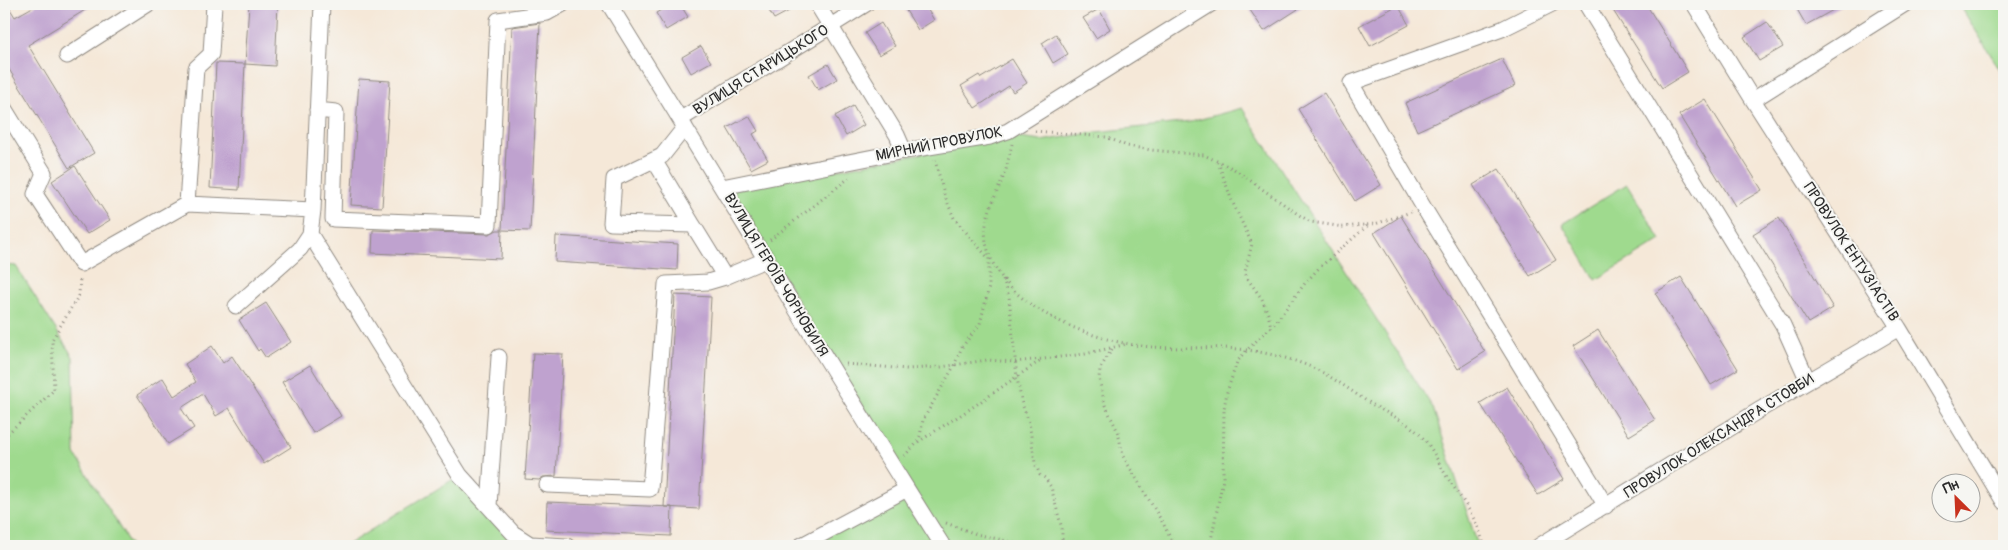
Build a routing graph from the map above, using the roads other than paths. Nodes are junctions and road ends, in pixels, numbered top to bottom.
1 (148, 4) edge
2 (214, 4) edge
3 (322, 4) edge
4 (561, 4) edge
5 (609, 4) edge
6 (817, 4) edge
7 (866, 4) edge
8 (1211, 4) edge
9 (1552, 4) edge
10 (1586, 4) edge
11 (1694, 4) edge
12 (1905, 4) edge
13 (830, 26) junction
14 (67, 56) dead end
15 (1753, 100) junction
16 (4, 108) edge
17 (317, 110) junction
18 (683, 123) junction
19 (904, 151) junction
20 (654, 160) junction
21 (722, 187) junction
22 (187, 204) junction
23 (313, 210) junction
24 (692, 225) junction
25 (310, 234) junction
26 (762, 254) junction
27 (725, 277) junction
28 (236, 306) dead end
29 (1899, 328) junction
30 (499, 357) dead end
31 (1808, 381) junction
32 (547, 485) dead end
33 (906, 489) junction
34 (2004, 502) edge
35 (489, 506) junction
36 (1606, 506) junction
37 (567, 546) edge
38 (800, 546) edge
39 (943, 546) edge
40 (1539, 546) edge

1 - 14 street
2 - 22 street
3 - 17 street
4 - 17 street
5 - 18 street, ВУЛИЦЯ ГЕРОЇВ ЧОРНОБИЛЯ
6 - 13 street
7 - 13 street, ВУЛИЦЯ СТАРИЦЬКОГО
8 - 19 street, МИРНИЙ ПРОВУЛОК
9 - 36 street
10 - 31 street
11 - 15 street, ПРОВУЛОК ЕНТУЗІАСТІВ
12 - 15 street
13 - 18 street, ВУЛИЦЯ СТАРИЦЬКОГО
13 - 19 street
15 - 29 street, ПРОВУЛОК ЕНТУЗІАСТІВ
16 - 22 street
17 - 23 street
18 - 20 street
18 - 21 street, ВУЛИЦЯ ГЕРОЇВ ЧОРНОБИЛЯ
19 - 21 street, МИРНИЙ ПРОВУЛОК
20 - 24 street
20 - 24 street
21 - 26 street, ВУЛИЦЯ ГЕРОЇВ ЧОРНОБИЛЯ
22 - 23 street
23 - 25 street
24 - 27 street
25 - 28 street
25 - 35 street
26 - 27 street
26 - 33 street, ВУЛИЦЯ ГЕРОЇВ ЧОРНОБИЛЯ
27 - 32 street
29 - 31 street, ПРОВУЛОК ОЛЕКСАНДРА СТОВБИ
29 - 34 street, ПРОВУЛОК ЕНТУЗІАСТІВ
30 - 35 street
31 - 36 street, ПРОВУЛОК ОЛЕКСАНДРА СТОВБИ
33 - 38 street
33 - 39 street, ВУЛИЦЯ ГЕРОЇВ ЧОРНОБИЛЯ
35 - 37 street
36 - 40 street, ПРОВУЛОК ОЛЕКСАНДРА СТОВБИ

